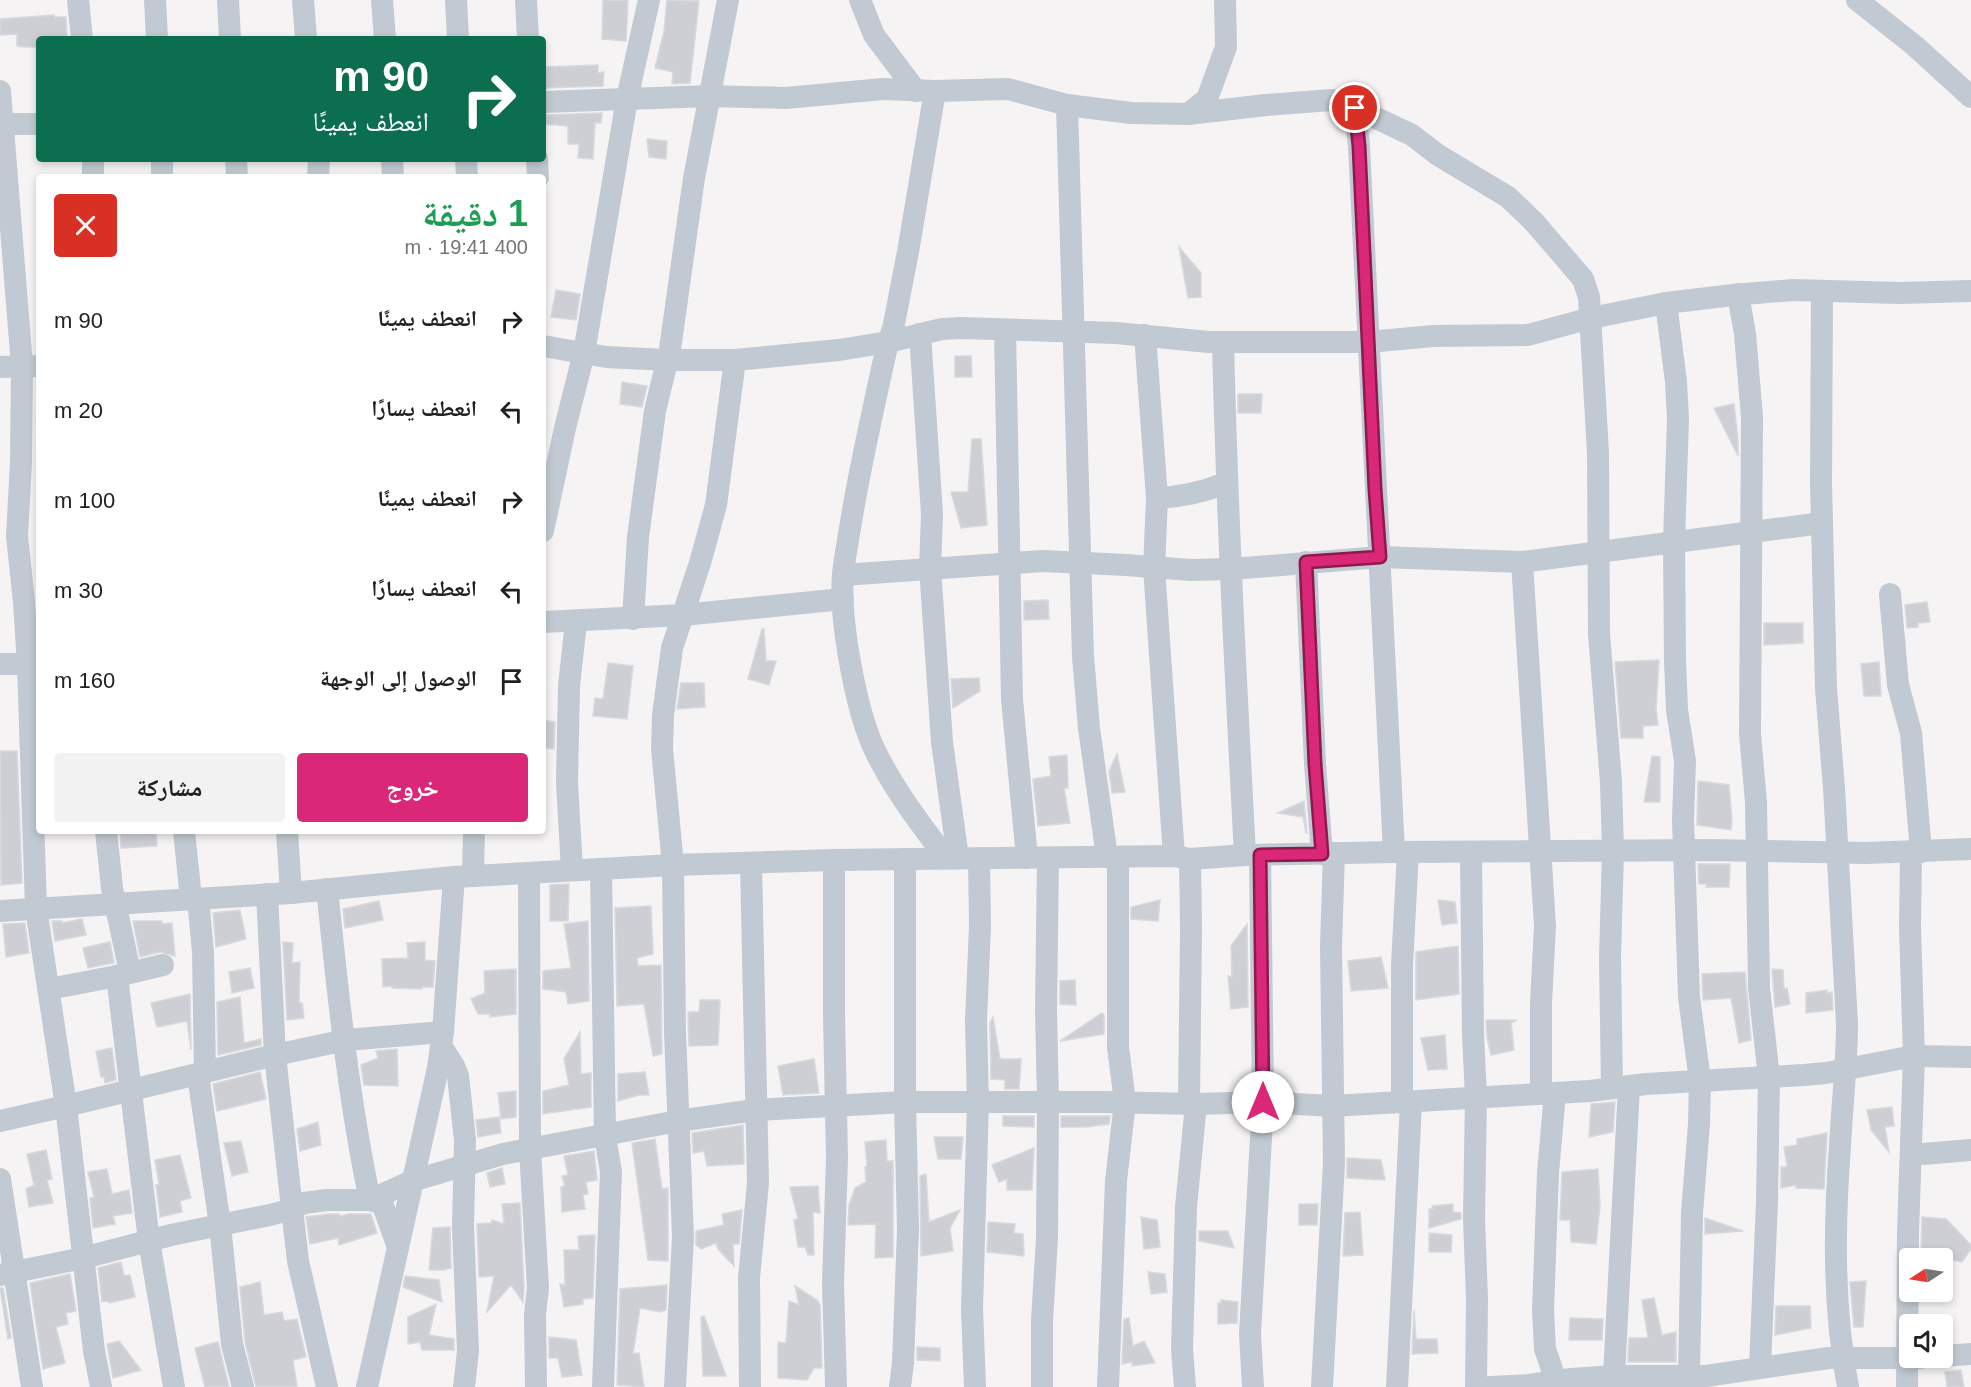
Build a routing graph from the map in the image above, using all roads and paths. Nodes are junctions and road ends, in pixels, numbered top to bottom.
1 (78, 0) edge
2 (155, 0) edge
3 (228, 0) edge
4 (303, 0) edge
5 (382, 0) edge
6 (456, 0) edge
7 (526, 0) edge
8 (650, 0) edge
9 (728, 0) edge
10 (860, 0) edge
11 (1225, 0) edge
12 (1857, 0) edge
13 (82, 36) edge
14 (157, 36) edge
15 (230, 36) edge
16 (306, 36) edge
17 (385, 36) edge
18 (458, 36) edge
19 (528, 36) edge
20 (0, 91) edge
21 (926, 91) junction
22 (710, 96) junction
23 (1971, 97) edge
24 (627, 99) junction
25 (546, 102) edge
26 (1067, 105) junction
27 (1355, 108) junction
28 (1188, 114) junction
29 (2, 124) edge
30 (36, 124) edge
31 (1822, 291) junction
32 (1971, 291) edge
33 (1738, 294) junction
34 (1666, 303) junction
35 (1591, 318) junction
36 (1005, 330) junction
37 (1074, 332) junction
38 (920, 334) junction
39 (1146, 335) junction
40 (888, 342) junction
41 (1223, 342) junction
42 (1368, 342) junction
43 (546, 347) edge
44 (584, 353) junction
45 (668, 360) junction
46 (735, 360) junction
47 (20, 366) edge
48 (30, 471) edge
49 (1226, 483) junction
50 (1157, 498) junction
51 (546, 518) edge
52 (1822, 523) junction
53 (1750, 533) junction
54 (1674, 541) junction
55 (1599, 552) junction
56 (1380, 557) junction
57 (1008, 562) junction
58 (1080, 562) junction
59 (1306, 562) junction
60 (1522, 562) junction
61 (930, 568) junction
62 (1154, 568) junction
63 (1232, 569) junction
64 (843, 575) junction
65 (1890, 594) dead end
66 (843, 599) junction
67 (683, 615) junction
68 (633, 619) junction
69 (546, 622) edge
70 (576, 622) junction
71 (0, 664) edge
72 (33, 664) edge
73 (106, 834) edge
74 (184, 834) edge
75 (287, 834) edge
76 (473, 834) edge
77 (1971, 849) edge
78 (1613, 850) junction
79 (1685, 850) junction
80 (1542, 851) junction
81 (1758, 851) junction
82 (1401, 852) junction
83 (1471, 852) junction
84 (1837, 852) junction
85 (1916, 852) junction
86 (1328, 854) junction
87 (1253, 855) junction
88 (1113, 857) junction
89 (961, 858) junction
90 (1037, 858) junction
91 (1182, 858) junction
92 (905, 859) junction
93 (834, 860) junction
94 (751, 863) junction
95 (673, 865) junction
96 (572, 870) junction
97 (601, 870) junction
98 (529, 873) junction
99 (463, 876) junction
100 (327, 889) junction
101 (291, 893) junction
102 (267, 894) junction
103 (194, 899) junction
104 (116, 903) junction
105 (36, 908) junction
106 (0, 910) edge
107 (163, 965) dead end
108 (124, 974) junction
109 (49, 989) junction
110 (343, 1040) junction
111 (442, 1040) junction
112 (275, 1055) junction
113 (1914, 1056) junction
114 (1971, 1057) edge
115 (1846, 1069) junction
116 (202, 1073) junction
117 (1769, 1077) junction
118 (1700, 1081) junction
119 (1620, 1087) junction
120 (131, 1090) junction
121 (1548, 1093) junction
122 (1476, 1097) junction
123 (905, 1102) junction
124 (978, 1102) junction
125 (1125, 1102) junction
126 (1263, 1102) junction
127 (1048, 1103) junction
128 (1406, 1103) junction
129 (1192, 1104) junction
130 (66, 1106) junction
131 (836, 1106) junction
132 (1332, 1106) junction
133 (755, 1110) junction
134 (0, 1121) edge
135 (678, 1121) junction
136 (605, 1136) junction
137 (530, 1149) junction
138 (1971, 1150) edge
139 (1911, 1155) junction
140 (466, 1164) junction
141 (0, 1179) edge
142 (412, 1181) junction
143 (370, 1200) junction
144 (292, 1209) junction
145 (220, 1226) junction
146 (149, 1241) junction
147 (398, 1248) junction
148 (82, 1258) junction
149 (8, 1273) edge
150 (1914, 1314) edge
151 (1971, 1354) edge
152 (1953, 1355) edge
153 (1842, 1357) junction
154 (1899, 1358) edge
155 (1760, 1367) junction
156 (1912, 1368) edge
157 (1614, 1376) junction
158 (1689, 1376) junction
159 (1722, 1380) edge
160 (1654, 1381) edge
161 (1566, 1382) edge
162 (32, 1387) edge
163 (101, 1387) edge
164 (174, 1387) edge
165 (243, 1387) edge
166 (327, 1387) edge
167 (367, 1387) edge
168 (464, 1387) edge
169 (536, 1387) edge
170 (603, 1387) edge
171 (675, 1387) edge
172 (750, 1387) edge
173 (836, 1387) edge
174 (900, 1387) edge
175 (975, 1387) edge
176 (1042, 1387) edge
177 (1108, 1387) edge
178 (1185, 1387) edge
179 (1253, 1387) edge
180 (1322, 1387) edge
181 (1397, 1387) edge
182 (1476, 1387) edge
183 (1491, 1387) edge
184 (1497, 1387) edge
185 (1848, 1387) edge
186 (1907, 1387) edge

1 - 13 street
2 - 14 street
3 - 15 street
4 - 16 street
5 - 17 street
6 - 18 street
7 - 19 street
8 - 24 street
9 - 22 street
10 - 21 street
11 - 28 street
12 - 23 street
20 - 29 street
21 - 22 street
21 - 26 street
21 - 40 street
22 - 24 street
22 - 45 street
24 - 25 street
24 - 44 street
26 - 28 street
26 - 37 street
27 - 28 street
27 - 35 street
27 - 42 street
29 - 30 street
29 - 47 street
31 - 32 street
31 - 33 street
31 - 52 street
33 - 34 street
33 - 53 street
34 - 35 street
34 - 54 street
35 - 42 street
35 - 55 street
36 - 37 street
36 - 38 street
36 - 57 street
37 - 39 street
37 - 58 street
38 - 40 street
38 - 61 street
39 - 41 street
39 - 50 street
40 - 46 street
40 - 64 street
41 - 42 street
41 - 49 street
42 - 56 street
43 - 44 street
44 - 45 street
44 - 51 street
45 - 46 street
45 - 68 street
46 - 67 street
47 - 48 street
48 - 72 street
49 - 50 street
49 - 63 street
50 - 62 street
52 - 53 street
52 - 84 street
53 - 54 street
53 - 81 street
54 - 55 street
54 - 79 street
55 - 60 street
55 - 78 street
56 - 59 street
56 - 60 street
56 - 82 street
57 - 58 street
57 - 61 street
57 - 90 street
58 - 62 street
58 - 88 street
59 - 63 street
59 - 86 street
60 - 80 street
61 - 64 street
61 - 89 street
62 - 63 street
62 - 91 street
63 - 87 street
64 - 66 street
65 - 85 street
66 - 67 street
66 - 89 street
67 - 68 street
67 - 95 street
68 - 70 street
69 - 70 street
70 - 96 street
71 - 72 street
72 - 105 street
73 - 104 street
74 - 103 street
75 - 101 street
76 - 99 street
77 - 85 street
78 - 79 street
78 - 80 street
78 - 119 street
79 - 81 street
79 - 118 street
80 - 83 street
80 - 121 street
81 - 84 street
81 - 117 street
82 - 83 street
82 - 86 street
82 - 128 street
83 - 122 street
84 - 85 street
84 - 115 street
85 - 113 street
86 - 87 street
86 - 132 street
87 - 91 street
87 - 126 street
88 - 90 street
88 - 91 street
88 - 125 street
89 - 90 street
89 - 92 street
89 - 124 street
90 - 127 street
91 - 129 street
92 - 93 street
92 - 123 street
93 - 94 street
93 - 131 street
94 - 95 street
94 - 133 street
95 - 97 street
95 - 135 street
96 - 97 street
96 - 98 street
97 - 136 street
98 - 99 street
98 - 137 street
99 - 100 street
99 - 111 street
100 - 101 street
100 - 110 street
101 - 102 street
102 - 103 street
102 - 112 street
103 - 104 street
103 - 116 street
104 - 105 street
104 - 108 street
105 - 106 street
105 - 109 street
107 - 108 street
108 - 109 street
108 - 120 street
109 - 130 street
110 - 111 street
110 - 112 street
110 - 143 street
111 - 140 street
111 - 142 street
112 - 116 street
112 - 144 street
113 - 114 street
113 - 115 street
113 - 139 street
115 - 117 street
115 - 153 street
116 - 120 street
116 - 145 street
117 - 118 street
117 - 155 street
118 - 119 street
118 - 158 street
119 - 121 street
119 - 157 street
120 - 130 street
120 - 146 street
121 - 122 street
121 - 161 street
122 - 128 street
122 - 182 street
123 - 124 street
123 - 131 street
123 - 174 street
124 - 127 street
124 - 175 street
125 - 127 street
125 - 129 street
125 - 177 street
126 - 129 street
126 - 132 street
126 - 179 street
127 - 176 street
128 - 132 street
128 - 181 street
129 - 178 street
130 - 134 street
130 - 148 street
131 - 133 street
131 - 173 street
132 - 180 street
133 - 135 street
133 - 172 street
135 - 136 street
135 - 171 street
136 - 137 street
136 - 170 street
137 - 140 street
137 - 169 street
138 - 139 street
139 - 150 street
140 - 142 street
140 - 168 street
141 - 149 street
142 - 143 street
142 - 147 street
143 - 144 street
143 - 147 street
144 - 145 street
144 - 166 street
145 - 146 street
145 - 165 street
146 - 148 street
146 - 164 street
147 - 167 street
148 - 149 street
148 - 163 street
149 - 162 street
151 - 152 street
153 - 154 street
153 - 155 street
153 - 185 street
155 - 159 street
156 - 186 street
157 - 160 street
157 - 161 street
158 - 159 street
158 - 160 street
161 - 184 street
183 - 184 street

